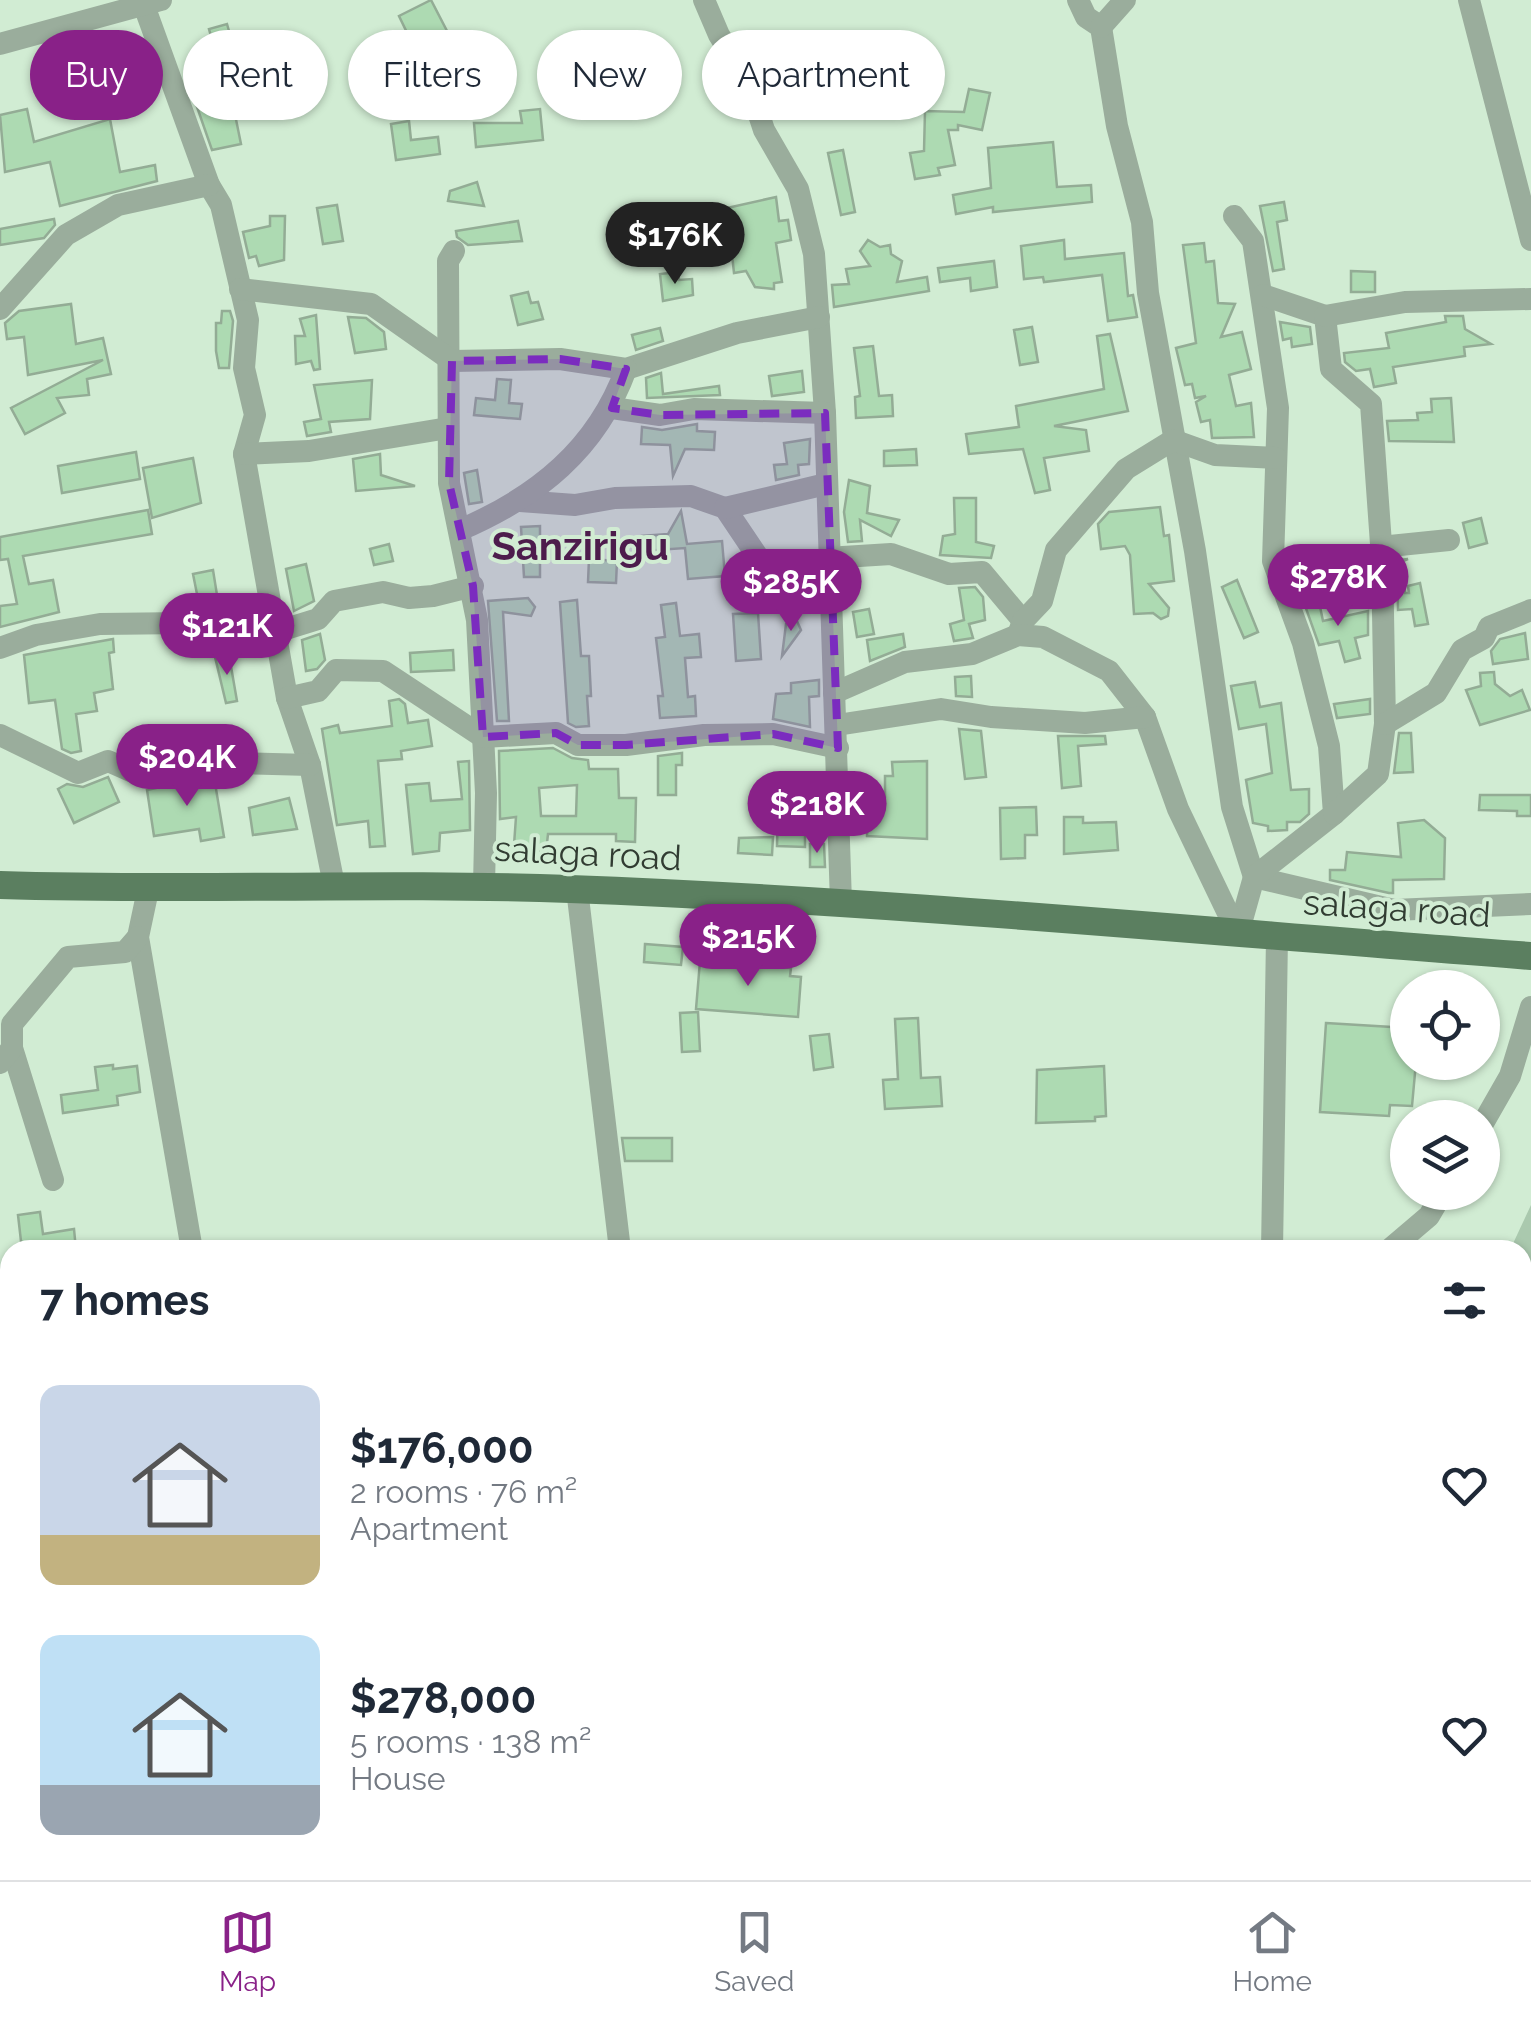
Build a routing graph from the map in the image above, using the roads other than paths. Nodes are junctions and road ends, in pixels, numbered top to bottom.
1 (704, 0) edge
2 (1078, 0) edge
3 (1124, 0) edge
4 (1469, 0) edge
5 (149, 2) edge
6 (1101, 27) junction
7 (0, 44) edge
8 (209, 186) junction
9 (1234, 216) dead end
10 (1531, 240) edge
11 (454, 251) dead end
12 (240, 289) junction
13 (1263, 296) junction
14 (1531, 299) edge
15 (0, 309) edge
16 (1325, 316) junction
17 (819, 317) junction
18 (452, 361) junction
19 (626, 369) junction
20 (612, 408) junction
21 (825, 413) junction
22 (448, 428) junction
23 (1173, 440) junction
24 (244, 454) junction
25 (1276, 458) junction
26 (826, 484) junction
27 (520, 501) junction
28 (725, 508) junction
29 (460, 530) junction
30 (1449, 540) dead end
31 (827, 558) junction
32 (1382, 558) junction
33 (828, 584) junction
34 (473, 586) junction
35 (1531, 610) edge
36 (1020, 628) junction
37 (276, 632) junction
38 (0, 648) edge
39 (834, 693) junction
40 (287, 698) junction
41 (1145, 717) junction
42 (1385, 724) junction
43 (0, 735) edge
44 (484, 736) junction
45 (837, 736) junction
46 (310, 765) junction
47 (1334, 814) junction
48 (1254, 877) junction
49 (0, 884) edge
50 (334, 885) junction
51 (484, 886) junction
52 (577, 889) junction
53 (148, 890) junction
54 (841, 904) junction
55 (1531, 904) edge
56 (1238, 934) junction
57 (138, 936) junction
58 (1278, 937) junction
59 (1531, 956) edge
60 (1531, 1006) edge
61 (6, 1055) edge
62 (1496, 1100) edge
63 (53, 1180) dead end
64 (1432, 1210) edge
65 (190, 1240) edge
66 (619, 1240) edge
67 (1272, 1240) edge
68 (1401, 1240) edge

1 - 17 street
2 - 6 street
3 - 6 street
4 - 10 street
5 - 7 street
5 - 8 street
6 - 23 street
8 - 12 street
8 - 15 street
9 - 13 street
11 - 18 street
12 - 18 street
12 - 24 street
13 - 16 street
13 - 25 street
14 - 16 street
16 - 32 street
17 - 19 street
17 - 21 street
18 - 19 street
18 - 22 street
19 - 20 street
20 - 21 street
20 - 27 street
21 - 26 street
22 - 24 street
22 - 29 street
23 - 25 street
23 - 36 street
23 - 48 street
24 - 37 street
25 - 47 street
26 - 28 street
26 - 31 street
27 - 28 street
27 - 29 street
28 - 33 street
29 - 34 street
30 - 32 street
31 - 33 street
31 - 36 street
32 - 42 street
33 - 39 street
34 - 37 street
34 - 44 street
35 - 42 street
36 - 39 street
36 - 41 street
37 - 38 street
37 - 40 street
39 - 45 street
40 - 44 street
40 - 46 street
41 - 45 street
41 - 56 street
42 - 47 street
43 - 46 street
44 - 45 street
44 - 51 street
45 - 54 street
46 - 50 street
47 - 48 street
48 - 55 street
48 - 56 street
49 - 53 main road, salaga road
50 - 51 main road, salaga road
50 - 53 main road, salaga road
51 - 52 main road, salaga road
52 - 54 main road, salaga road
52 - 66 street
53 - 57 street
54 - 56 main road, salaga road
56 - 58 main road, salaga road
57 - 61 street
57 - 65 street
58 - 59 main road, salaga road
58 - 67 street
60 - 62 street
61 - 63 street
64 - 68 street

